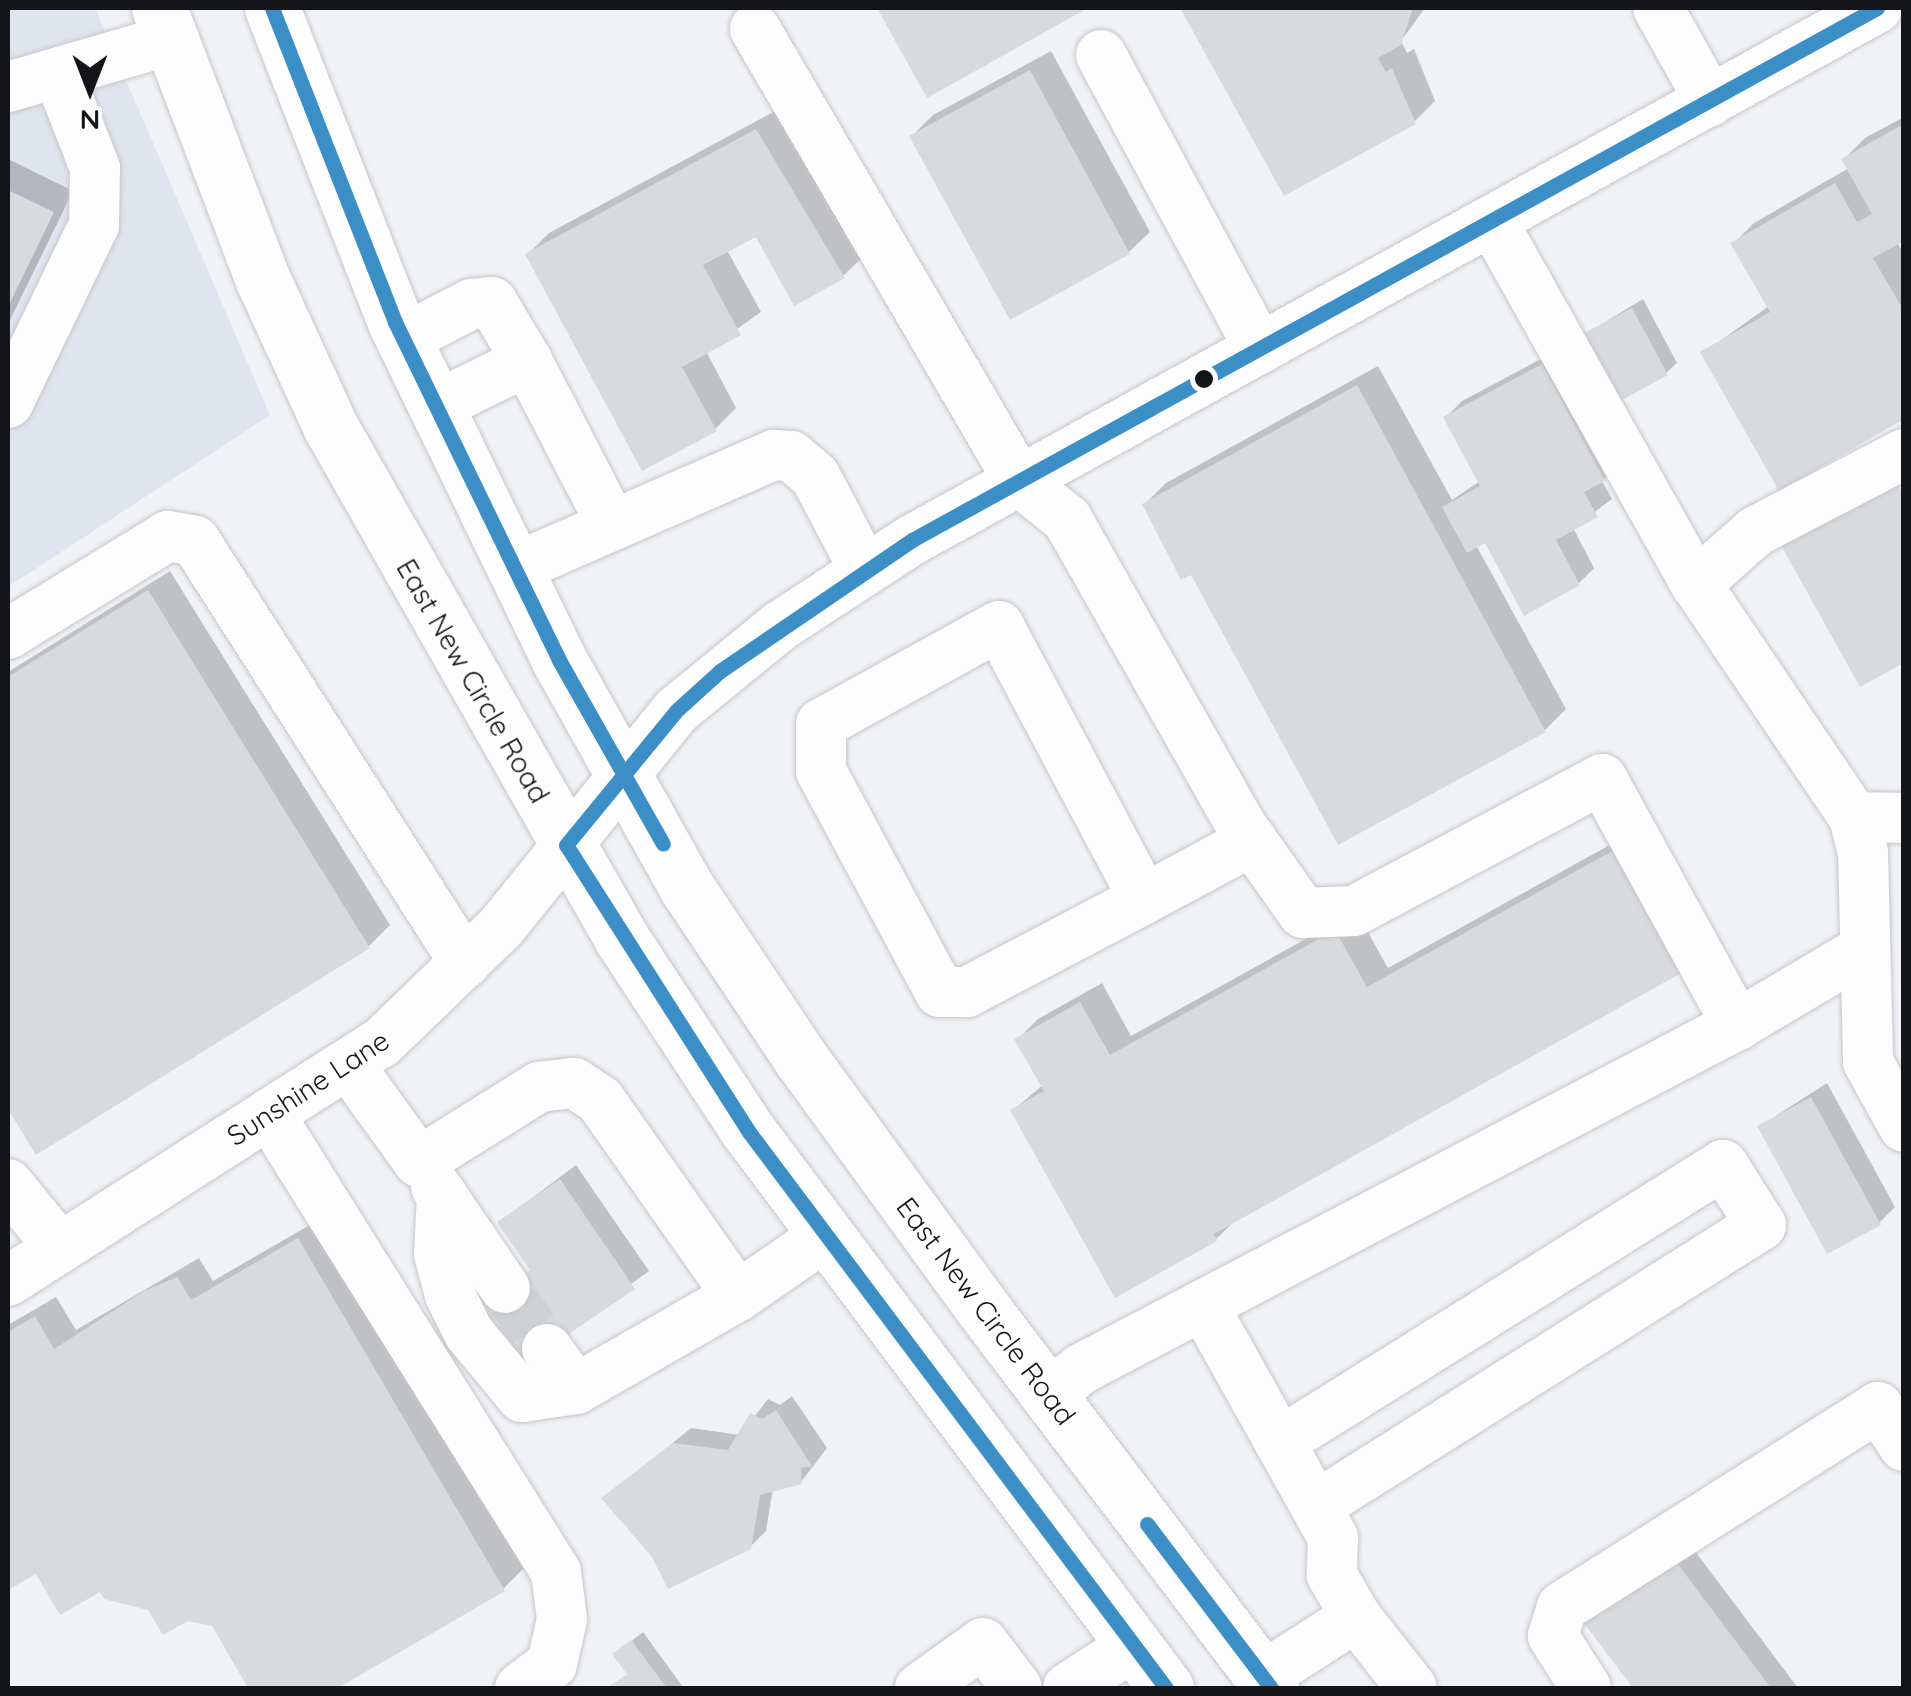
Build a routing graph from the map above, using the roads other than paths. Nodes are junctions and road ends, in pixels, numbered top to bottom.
1 (272, 8) edge
2 (1658, 8) edge
3 (1878, 8) edge
4 (164, 24) edge
5 (755, 29) dead end
6 (1101, 55) dead end
7 (58, 72) junction
8 (8, 87) edge
9 (1710, 101) junction
10 (1492, 221) junction
11 (404, 340) junction
12 (1260, 349) junction
13 (528, 360) junction
14 (8, 403) edge
15 (436, 406) junction
16 (1904, 454) edge
17 (1018, 482) junction
18 (612, 525) junction
19 (515, 568) junction
20 (865, 570) junction
21 (1696, 584) junction
22 (8, 634) edge
23 (625, 774) junction
24 (1854, 817) junction
25 (1904, 818) edge
26 (1252, 841) junction
27 (566, 844) junction
28 (1144, 899) junction
29 (1865, 948) junction
30 (465, 963) junction
31 (1737, 1025) junction
32 (348, 1064) junction
33 (269, 1114) junction
34 (1904, 1128) edge
35 (431, 1178) junction
36 (8, 1184) edge
37 (825, 1236) junction
38 (60, 1248) junction
39 (8, 1281) edge
40 (505, 1288) tunnel mouth
41 (738, 1296) junction
42 (1203, 1305) junction
43 (547, 1349) tunnel mouth
44 (576, 1389) junction
45 (1048, 1395) junction
46 (1280, 1442) junction
47 (1904, 1446) edge
48 (1316, 1506) junction
49 (1356, 1617) junction
50 (1133, 1646) junction
51 (1267, 1683) edge
52 (520, 1688) edge
53 (920, 1688) edge
54 (1017, 1688) edge
55 (1068, 1688) edge
56 (1166, 1688) edge
57 (1412, 1688) edge
58 (1586, 1688) edge

1 - 11 highway, East New Circle Road
2 - 9 street
3 - 9 street, Sunshine Lane
4 - 7 street
4 - 27 highway, East New Circle Road
5 - 17 street
6 - 12 street
7 - 8 street
7 - 14 street
9 - 10 street, Sunshine Lane
10 - 12 street, Sunshine Lane
10 - 21 street
11 - 13 street
11 - 15 highway, East New Circle Road
12 - 17 street, Sunshine Lane
13 - 15 street
13 - 18 street
15 - 19 highway, East New Circle Road
16 - 21 street
17 - 20 street, Sunshine Lane
17 - 26 street
18 - 19 street
18 - 20 street
19 - 23 highway, East New Circle Road
20 - 23 street, Sunshine Lane
21 - 24 street
22 - 30 street
23 - 27 street, Sunshine Lane
23 - 45 highway, East New Circle Road
24 - 25 street
24 - 29 street
26 - 28 street
26 - 31 street
27 - 30 street, Sunshine Lane
27 - 37 highway, East New Circle Road
28 - 28 street
29 - 31 street
29 - 34 street
30 - 32 street, Sunshine Lane
31 - 42 street
32 - 33 street, Sunshine Lane
32 - 35 street
33 - 38 street, Sunshine Lane
33 - 52 street
35 - 40 street
35 - 41 street
35 - 44 street
36 - 38 street
37 - 41 street
37 - 50 highway, East New Circle Road
38 - 39 street, Sunshine Lane
41 - 44 street
42 - 45 street
42 - 46 street
43 - 44 street
45 - 51 highway, East New Circle Road
46 - 48 street
46 - 48 street
47 - 58 street
48 - 49 street
49 - 51 street
49 - 57 street
50 - 55 street
50 - 56 highway, East New Circle Road
53 - 54 street

